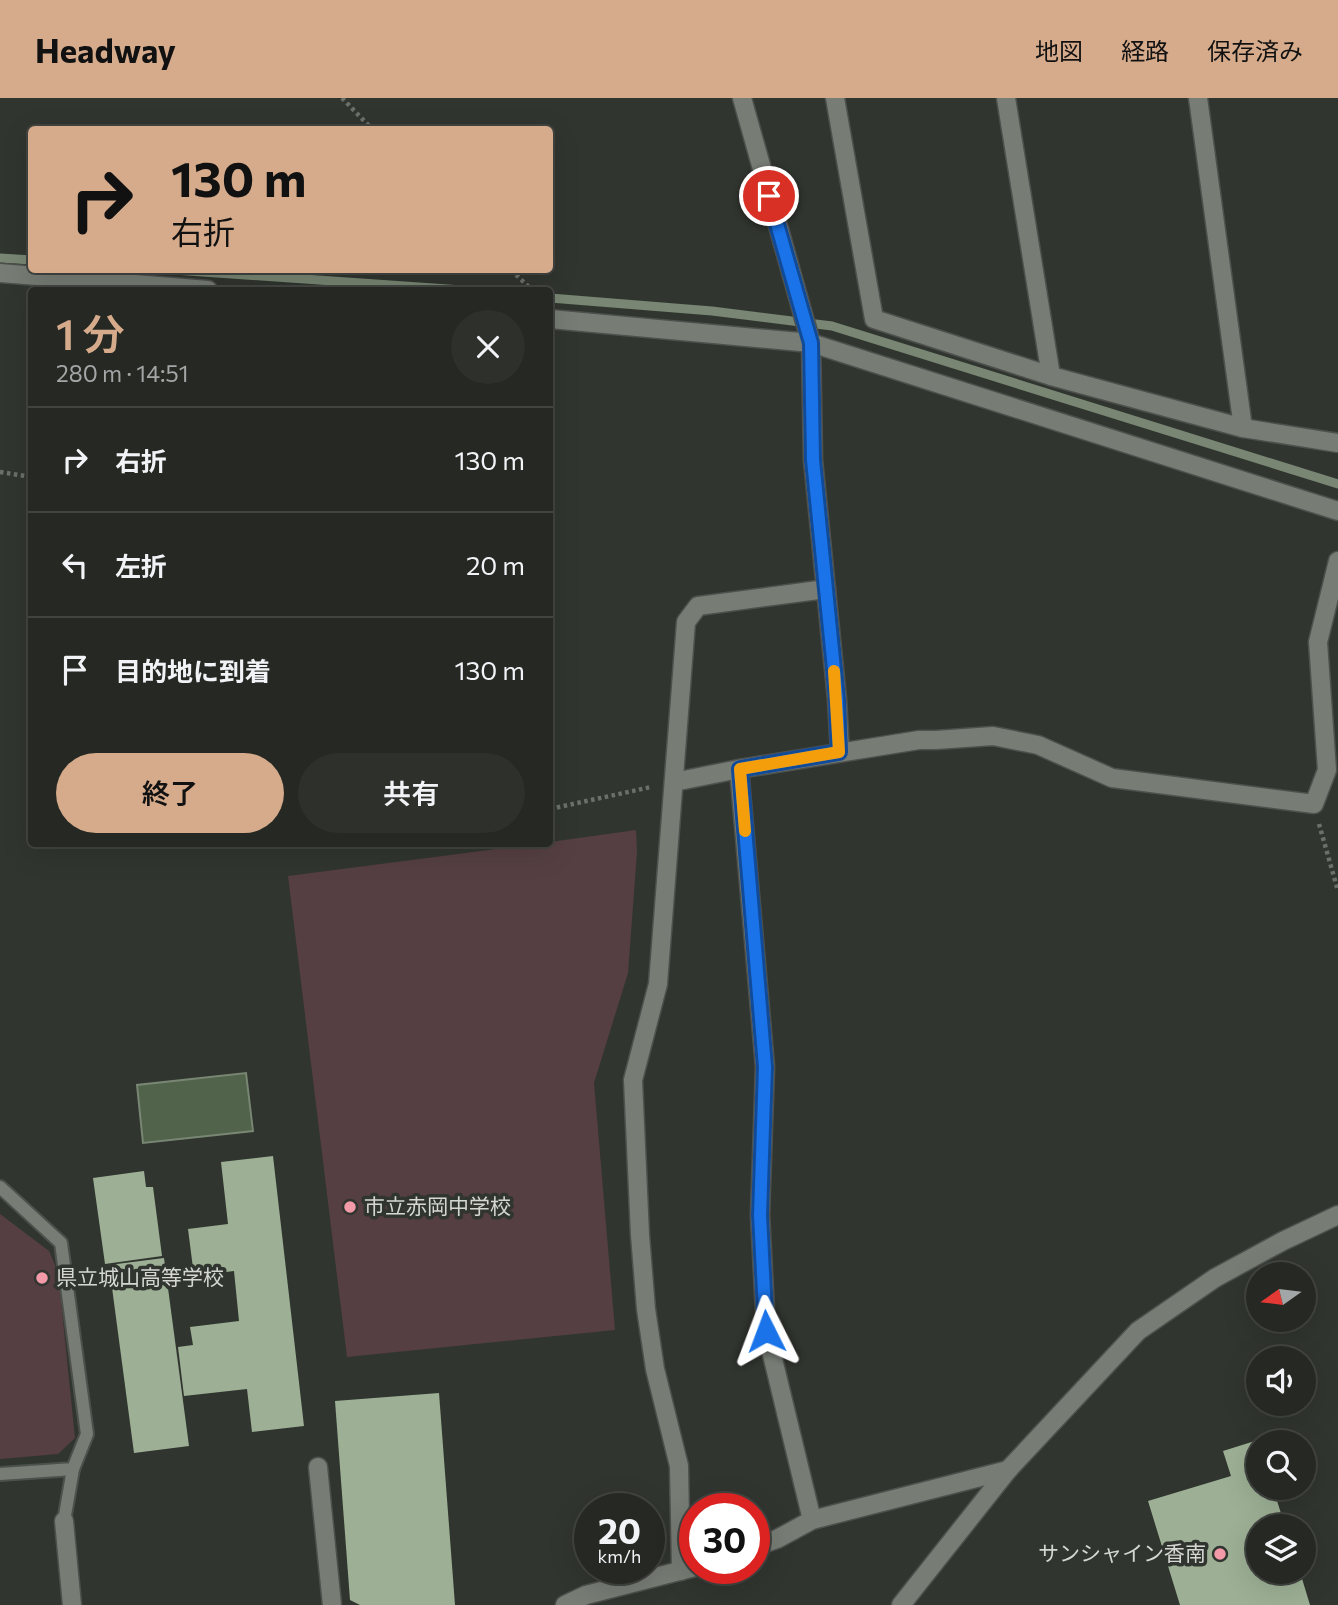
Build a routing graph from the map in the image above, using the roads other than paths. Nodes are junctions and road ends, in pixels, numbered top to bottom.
1 (742, 98) edge
2 (835, 98) edge
3 (1006, 98) edge
4 (1198, 98) edge
5 (0, 273) edge
6 (171, 287) edge
7 (553, 319) edge
8 (811, 343) junction
9 (1051, 376) junction
10 (1243, 428) junction
11 (1338, 443) edge
12 (1338, 511) edge
13 (1338, 561) edge
14 (826, 589) junction
15 (839, 752) junction
16 (740, 769) junction
17 (674, 782) junction
18 (0, 1187) edge
19 (1338, 1215) edge
20 (318, 1468) dead end
21 (73, 1469) junction
22 (1008, 1469) junction
23 (0, 1474) edge
24 (681, 1493) edge
25 (812, 1520) junction
26 (64, 1521) joint
27 (770, 1541) edge
28 (679, 1571) edge
29 (72, 1605) edge
30 (332, 1605) edge
31 (565, 1605) edge
32 (901, 1605) edge

1 - 8 street
2 - 9 street
3 - 9 street
4 - 10 street
5 - 6 street
7 - 8 street
8 - 12 street
8 - 14 street
9 - 10 street
10 - 11 street
13 - 15 street
14 - 15 street
14 - 17 street
15 - 16 street
16 - 17 street
16 - 25 street
17 - 24 street
18 - 21 lane
19 - 22 street
20 - 30 street
21 - 23 lane
21 - 26 lane
22 - 25 street
22 - 32 street
25 - 27 street
26 - 29 street
28 - 31 street

